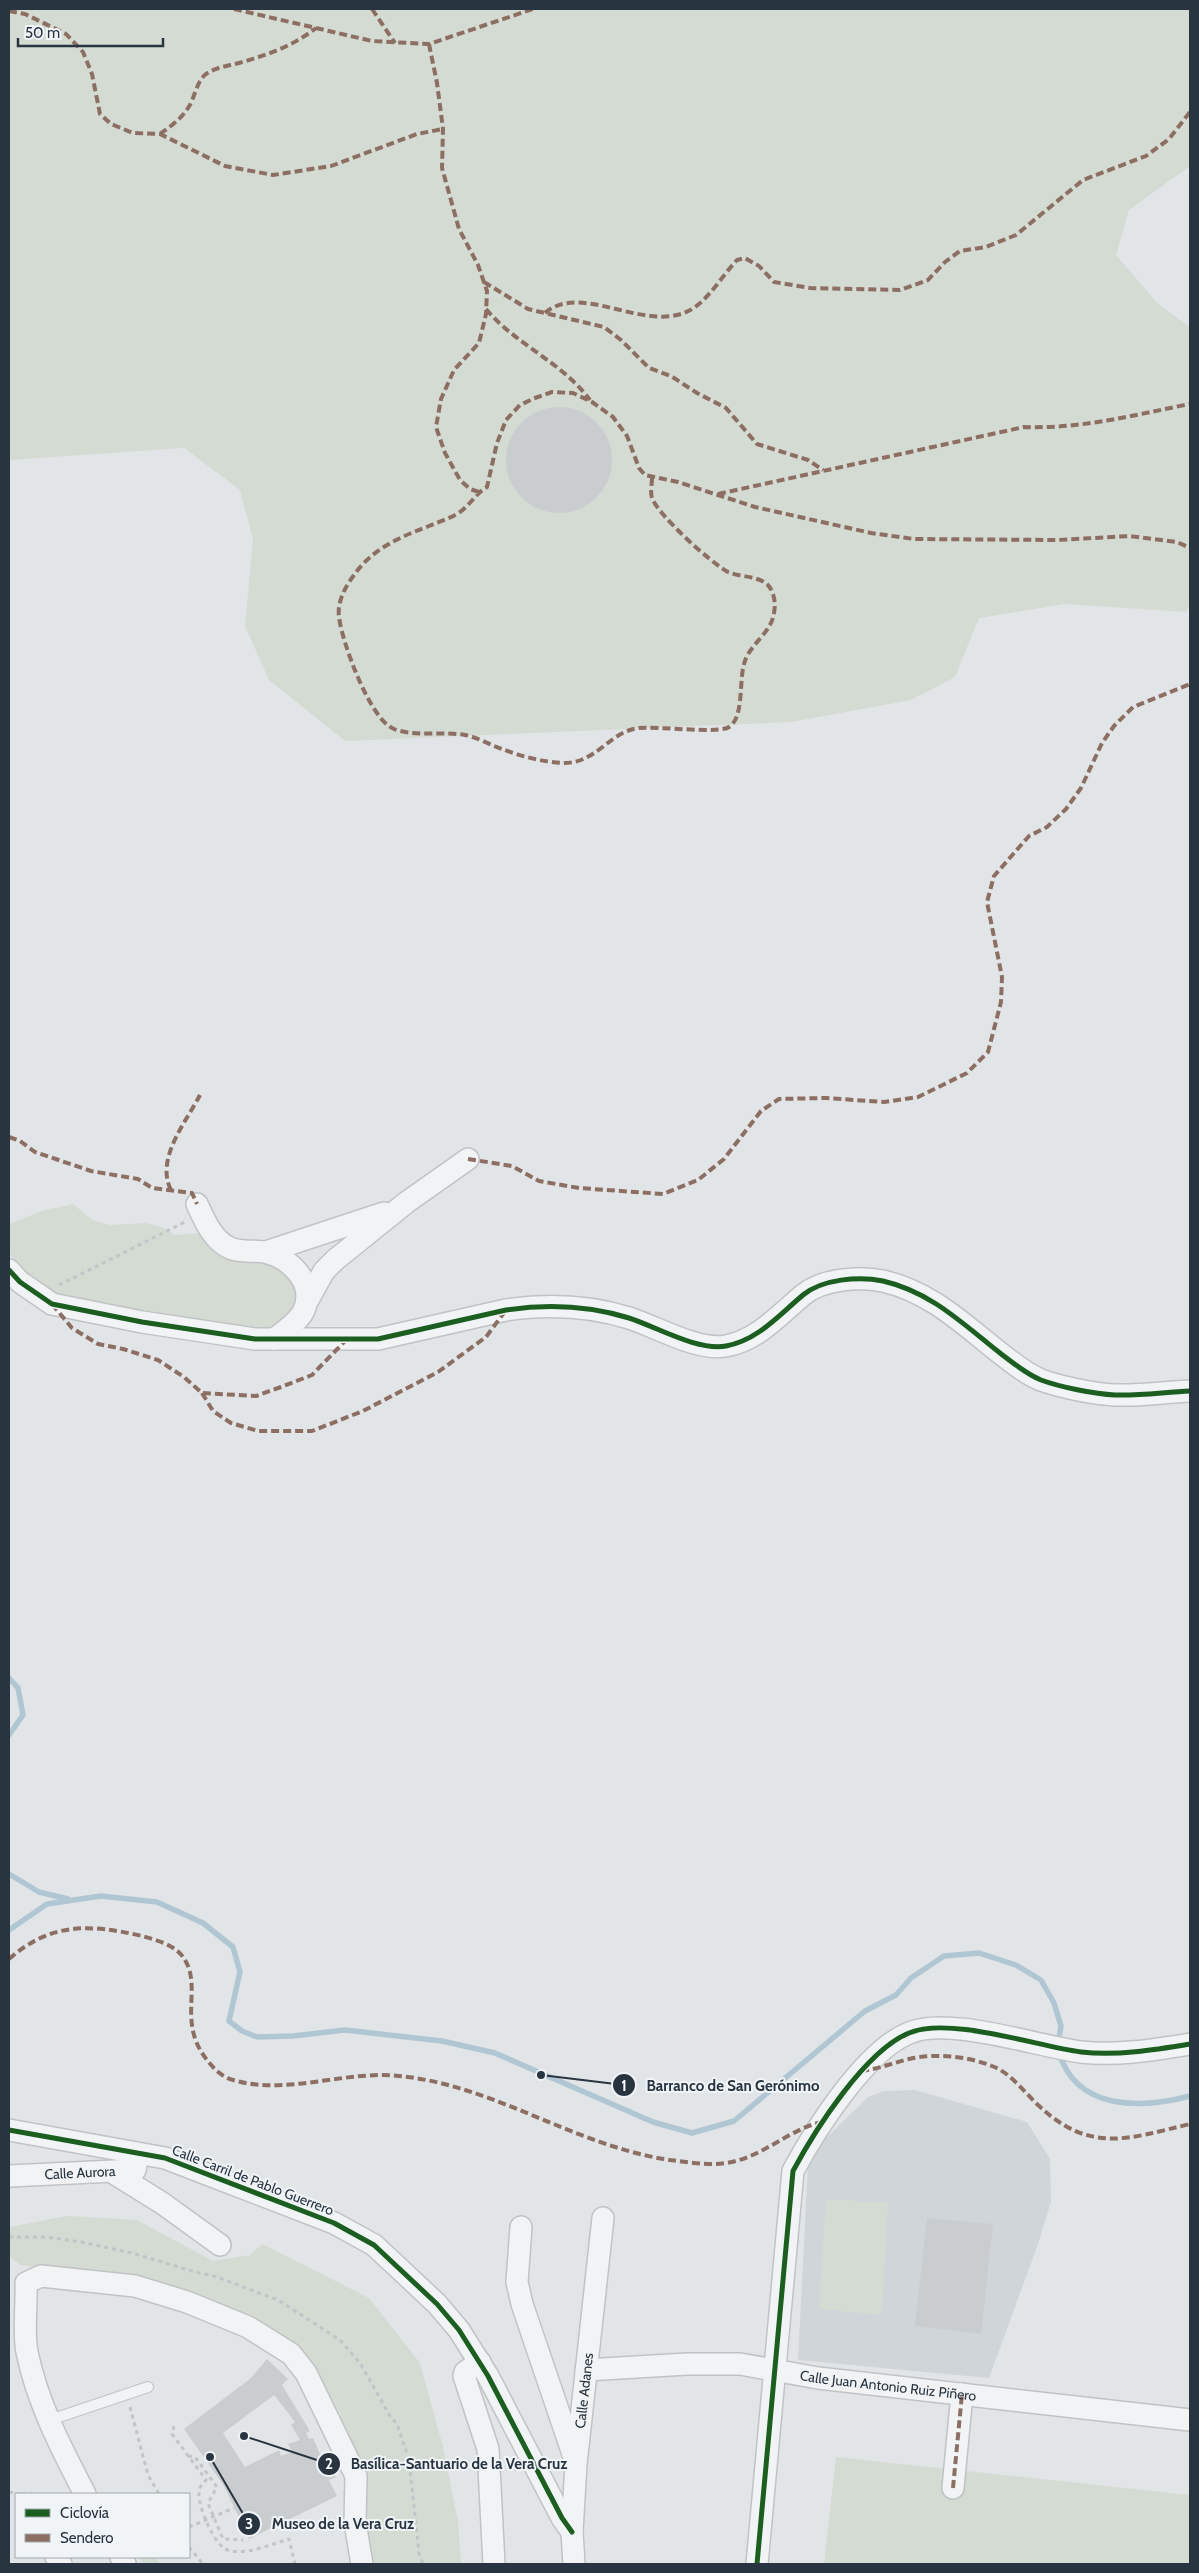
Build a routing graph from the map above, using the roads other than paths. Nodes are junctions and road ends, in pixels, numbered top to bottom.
1 (468, 1159) dead end
2 (407, 1202) junction
3 (199, 1208) road end
4 (266, 1252) junction
5 (9, 1270) edge
6 (308, 1300) junction
7 (274, 1339) junction
8 (1190, 1391) edge
9 (1190, 2044) edge
10 (9, 2130) edge
11 (138, 2154) junction
12 (112, 2172) junction
13 (9, 2176) edge
14 (603, 2218) dead end
15 (521, 2227) dead end
16 (220, 2245) dead end
17 (480, 2362) junction
18 (586, 2370) junction
19 (777, 2371) junction
20 (148, 2387) dead end
21 (962, 2394) junction
22 (50, 2420) junction
23 (1190, 2420) edge
24 (576, 2464) junction
25 (953, 2488) dead end
26 (85, 2493) edge
27 (572, 2532) junction
28 (362, 2564) edge
29 (494, 2564) edge
30 (574, 2564) edge
31 (757, 2564) edge

1 - 2 street
2 - 4 street
2 - 6 street
3 - 4 street
4 - 6 street
5 - 7 street
6 - 7 street
7 - 8 street
9 - 19 street
10 - 11 street, Calle Carril de Pablo Guerrero
11 - 12 street, Calle Aurora
11 - 17 street, Calle Carril de Pablo Guerrero
12 - 13 street, Calle Aurora
12 - 16 street
14 - 18 street, Calle Adanes
15 - 24 street
17 - 27 street, Calle Carril de Pablo Guerrero
17 - 29 street
18 - 19 street, Calle Juan Antonio Ruiz Piñero
18 - 24 street, Calle Adanes
19 - 21 street, Calle Juan Antonio Ruiz Piñero
19 - 31 street
20 - 22 lane
21 - 23 street, Calle Juan Antonio Ruiz Piñero
21 - 25 street
22 - 26 street
22 - 28 street
24 - 27 street, Calle Adanes
27 - 30 street, Calle Adanes

